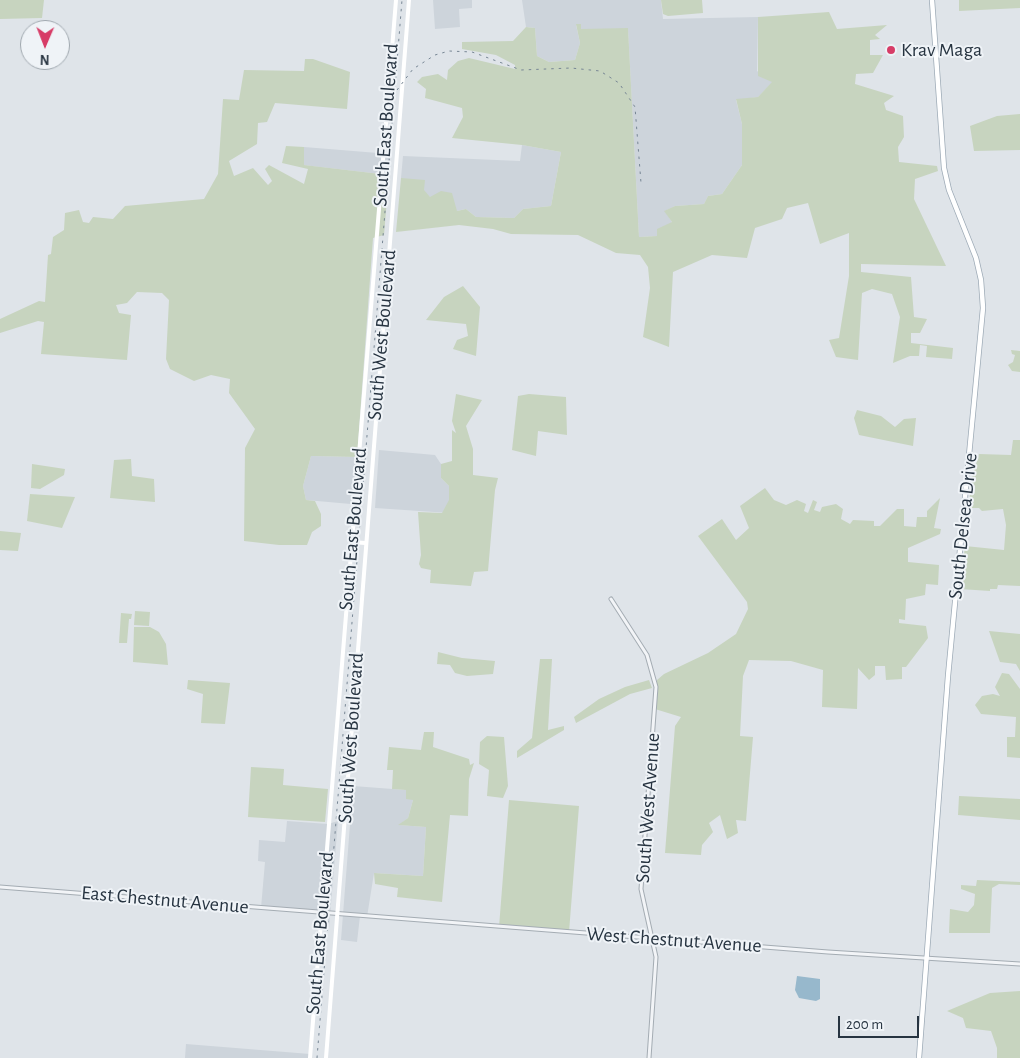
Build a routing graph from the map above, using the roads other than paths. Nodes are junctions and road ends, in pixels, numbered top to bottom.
1 (396, 0) edge
2 (409, 0) edge
3 (932, 0) edge
4 (352, 542) junction
5 (365, 543) junction
6 (611, 599) dead end
7 (0, 887) edge
8 (322, 912) junction
9 (329, 913) joint
10 (337, 914) junction
11 (653, 938) junction
12 (926, 958) junction
13 (1020, 964) edge
14 (310, 1058) edge
15 (326, 1058) edge
16 (649, 1058) edge
17 (919, 1058) edge

1 - 4 main road, South East Boulevard
2 - 5 main road, South West Boulevard
3 - 12 main road, South Delsea Drive
4 - 5 main road
4 - 8 main road, South East Boulevard
5 - 10 main road, South West Boulevard
6 - 11 street, South West Avenue
7 - 8 street, East Chestnut Avenue
8 - 9 street, East Chestnut Avenue
8 - 14 main road, South East Boulevard
9 - 10 street, West Chestnut Avenue
10 - 11 street, West Chestnut Avenue
10 - 15 main road, South West Boulevard
11 - 12 street, West Chestnut Avenue
11 - 16 street, South West Avenue
12 - 13 street, West Chestnut Avenue
12 - 17 main road, South Delsea Drive

